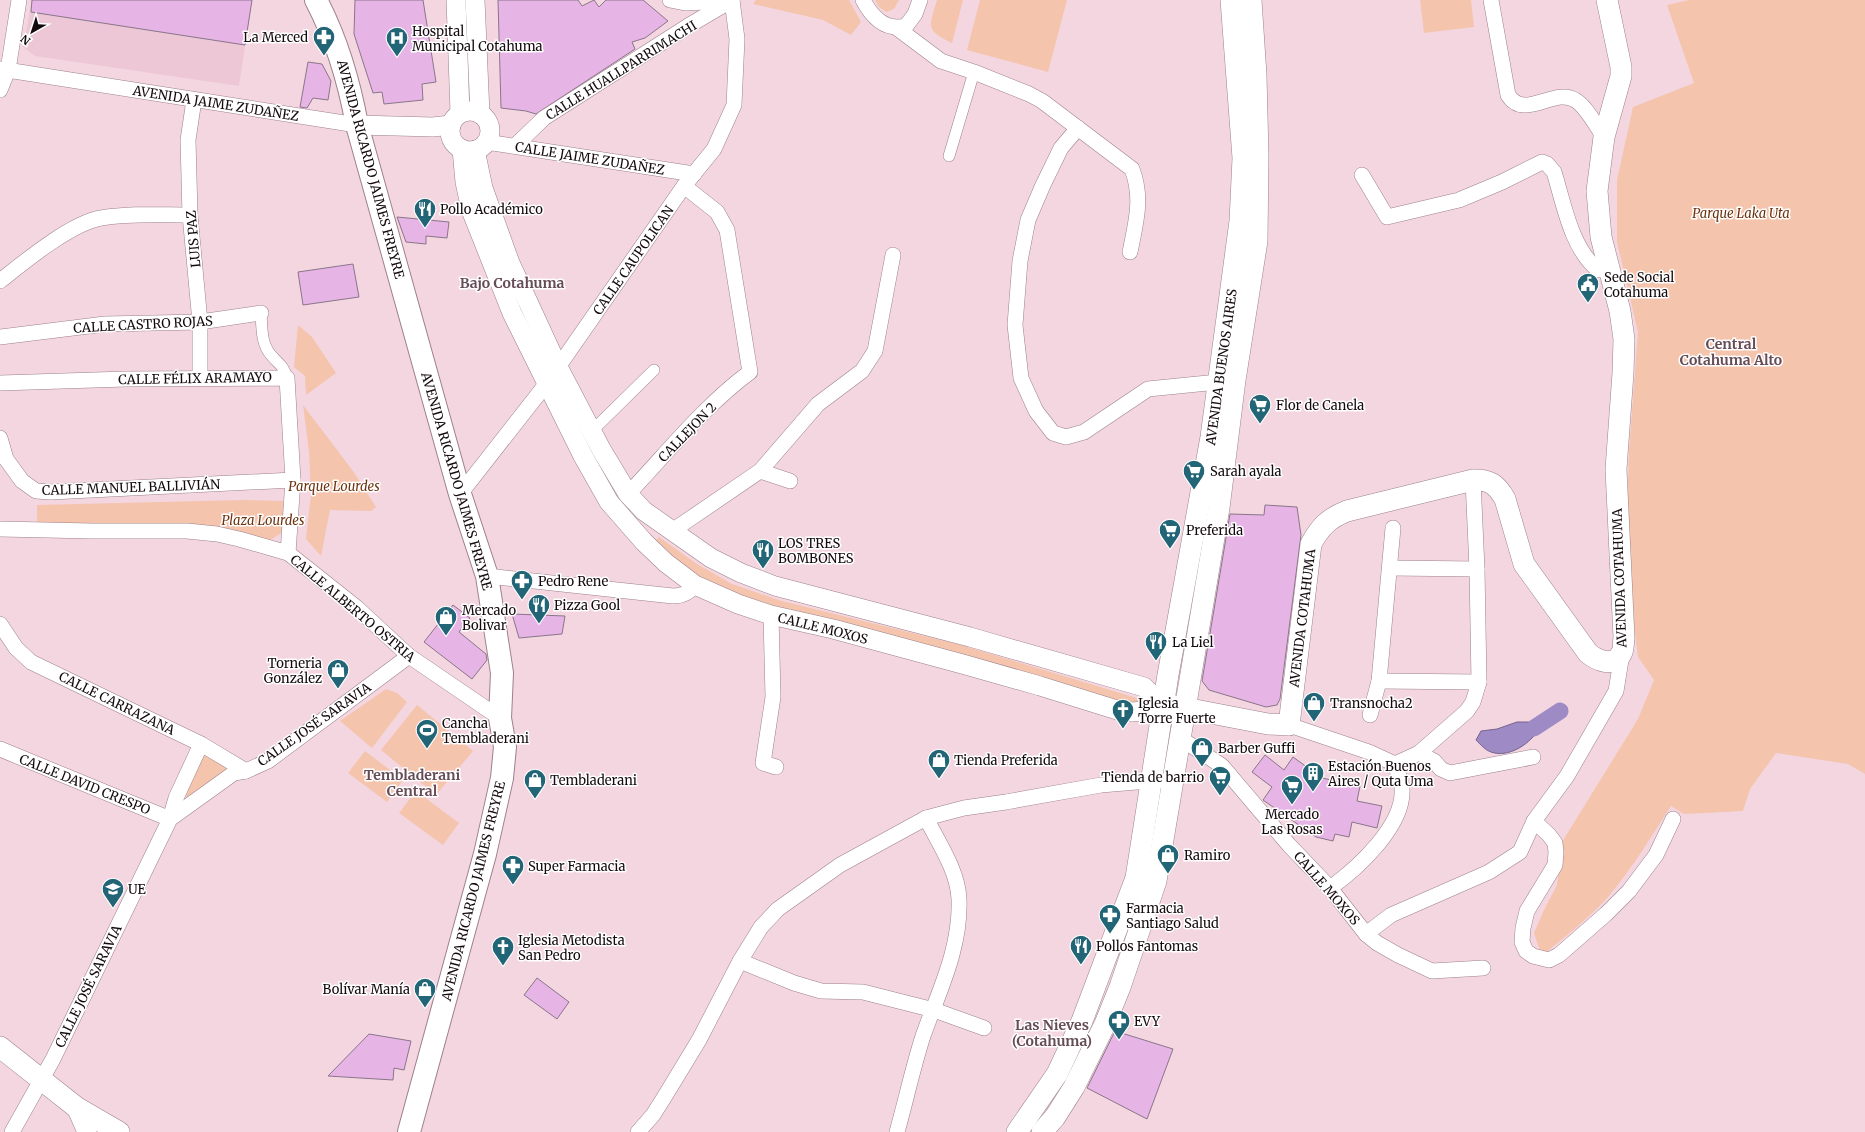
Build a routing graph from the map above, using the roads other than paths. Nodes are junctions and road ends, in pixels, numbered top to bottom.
1 (19, 0) edge
2 (316, 0) edge
3 (456, 0) edge
4 (475, 0) edge
5 (670, 0) edge
6 (732, 0) edge
7 (863, 0) edge
8 (920, 0) edge
9 (1231, 0) edge
10 (1251, 0) edge
11 (1491, 0) edge
12 (1607, 0) edge
13 (897, 28) junction
14 (4, 69) edge
15 (974, 72) junction
16 (0, 90) edge
17 (194, 100) junction
18 (480, 114) junction
19 (357, 125) junction
20 (449, 125) junction
21 (1078, 128) junction
22 (1604, 137) junction
23 (515, 146) junction
24 (474, 147) junction
25 (948, 156) dead end
26 (694, 174) junction
27 (1362, 175) dead end
28 (684, 186) junction
29 (190, 215) junction
30 (1130, 252) dead end
31 (893, 255) dead end
32 (1610, 269) junction
33 (0, 281) edge
34 (261, 313) joint
35 (200, 322) junction
36 (0, 337) edge
37 (558, 367) junction
38 (654, 370) dead end
39 (200, 377) junction
40 (287, 378) junction
41 (1218, 382) junction
42 (0, 383) edge
43 (547, 383) junction
44 (592, 431) junction
45 (0, 438) edge
46 (760, 471) junction
47 (293, 480) junction
48 (1473, 480) junction
49 (790, 481) dead end
50 (460, 494) junction
51 (628, 494) junction
52 (1393, 528) dead end
53 (0, 529) edge
54 (672, 531) junction
55 (288, 553) junction
56 (1390, 568) junction
57 (1478, 569) junction
58 (487, 576) junction
59 (695, 584) junction
60 (771, 615) junction
61 (0, 624) edge
62 (1622, 654) junction
63 (409, 656) junction
64 (1379, 681) junction
65 (1479, 682) junction
66 (1162, 703) junction
67 (1186, 708) junction
68 (1370, 715) dead end
69 (500, 718) junction
70 (1289, 725) junction
71 (1180, 738) junction
72 (201, 744) junction
73 (0, 749) edge
74 (1419, 753) junction
75 (1533, 757) dead end
76 (1395, 764) junction
77 (776, 767) dead end
78 (246, 771) junction
79 (1173, 778) junction
80 (1151, 780) junction
81 (926, 818) junction
82 (170, 819) junction
83 (1673, 819) dead end
84 (1534, 821) junction
85 (1330, 888) junction
86 (1366, 934) junction
87 (740, 961) junction
88 (1483, 968) dead end
89 (934, 1010) junction
90 (984, 1028) dead end
91 (0, 1047) edge
92 (42, 1080) junction
93 (76, 1108) junction
94 (12, 1132) edge
95 (87, 1132) edge
96 (119, 1132) edge
97 (409, 1132) edge
98 (638, 1132) edge
99 (897, 1132) edge
100 (1017, 1132) edge
101 (1042, 1132) edge

1 - 14 street
2 - 19 main road, AVENIDA RICARDO JAIMES FREYRE
3 - 20 street
4 - 18 street
5 - 6 street
6 - 23 street, CALLE HUALLPARRIMACHI
6 - 26 street, CALLE CAUPOLICAN
7 - 13 street
8 - 13 street
9 - 41 main road, AVENIDA BUENOS AIRES
10 - 67 main road, AVENIDA BUENOS AIRES
11 - 22 street
12 - 22 main road, AVENIDA COTAHUMA
13 - 15 street
14 - 16 street
14 - 17 street, AVENIDA JAIME ZUDAÑEZ
15 - 21 street
15 - 25 street
17 - 19 street, AVENIDA JAIME ZUDAÑEZ
17 - 29 street, LUIS PAZ
18 - 20 street
18 - 24 street
19 - 20 street, AVENIDA JAIME ZUDAÑEZ
19 - 50 main road, AVENIDA RICARDO JAIMES FREYRE
20 - 24 street
21 - 30 street
21 - 41 street
22 - 32 main road, AVENIDA COTAHUMA
23 - 24 street, CALLE JAIME ZUDAÑEZ
23 - 26 street, CALLE JAIME ZUDAÑEZ
24 - 37 street
24 - 43 street, CALLE MOXOS
26 - 28 street, CALLE CAUPOLICAN
27 - 32 street
28 - 37 street, CALLE CAUPOLICAN
28 - 51 street, CALLEJON 2
29 - 33 street
29 - 35 street, LUIS PAZ
31 - 46 street
32 - 62 main road, AVENIDA COTAHUMA
34 - 35 street, CALLE CASTRO ROJAS
34 - 40 street, CALLE CASTRO ROJAS
35 - 36 street, CALLE CASTRO ROJAS
35 - 39 street, LUIS PAZ
37 - 43 street, CALLE CAUPOLICAN
37 - 44 street
38 - 44 street
39 - 40 street, CALLE FÉLIX ARAMAYO
39 - 42 street, CALLE FÉLIX ARAMAYO
40 - 47 street, CALLE FÉLIX ARAMAYO
41 - 66 main road, AVENIDA BUENOS AIRES
43 - 50 street, CALLE CAUPOLICAN
43 - 59 street, CALLE MOXOS
44 - 51 street
45 - 47 street, CALLE MANUEL BALLIVIÁN
46 - 49 street
46 - 54 street
47 - 55 street, CALLE FÉLIX ARAMAYO
48 - 57 street
48 - 62 main road, AVENIDA COTAHUMA
48 - 70 main road, AVENIDA COTAHUMA
50 - 58 main road, AVENIDA RICARDO JAIMES FREYRE
51 - 54 street
52 - 56 street
53 - 55 street, CALLE ALBERTO OSTRIA
54 - 66 street
55 - 63 street, CALLE ALBERTO OSTRIA
56 - 57 street
56 - 64 street
57 - 65 street
58 - 59 street
58 - 69 main road, AVENIDA RICARDO JAIMES FREYRE
59 - 60 street, CALLE MOXOS
60 - 66 street, CALLE MOXOS
60 - 77 street
61 - 72 street, CALLE CARRAZANA
62 - 84 street
63 - 69 street, CALLE ALBERTO OSTRIA
63 - 78 street, CALLE JOSÉ SARAVIA
64 - 65 street
64 - 68 street
65 - 74 street
66 - 67 main road
66 - 80 main road, AVENIDA BUENOS AIRES
67 - 70 main road
67 - 71 main road, AVENIDA BUENOS AIRES
69 - 97 main road, AVENIDA RICARDO JAIMES FREYRE
70 - 76 street
71 - 79 main road, AVENIDA BUENOS AIRES
71 - 85 street, CALLE MOXOS
72 - 78 street, CALLE CARRAZANA
72 - 82 street
73 - 82 street, CALLE DAVID CRESPO
74 - 75 street
74 - 76 street
76 - 85 street
78 - 82 street, CALLE JOSÉ SARAVIA
79 - 80 street
79 - 101 main road, AVENIDA BUENOS AIRES
80 - 81 street
80 - 100 main road, AVENIDA BUENOS AIRES
81 - 87 street
81 - 89 street
82 - 92 street, CALLE JOSÉ SARAVIA
83 - 84 street
84 - 86 street
85 - 86 street, CALLE MOXOS
86 - 88 street, CALLE MOXOS
87 - 89 street
87 - 98 street
89 - 90 street
89 - 99 street
91 - 92 main road
92 - 93 main road
92 - 94 street, CALLE JOSÉ SARAVIA
93 - 95 street
93 - 96 main road

